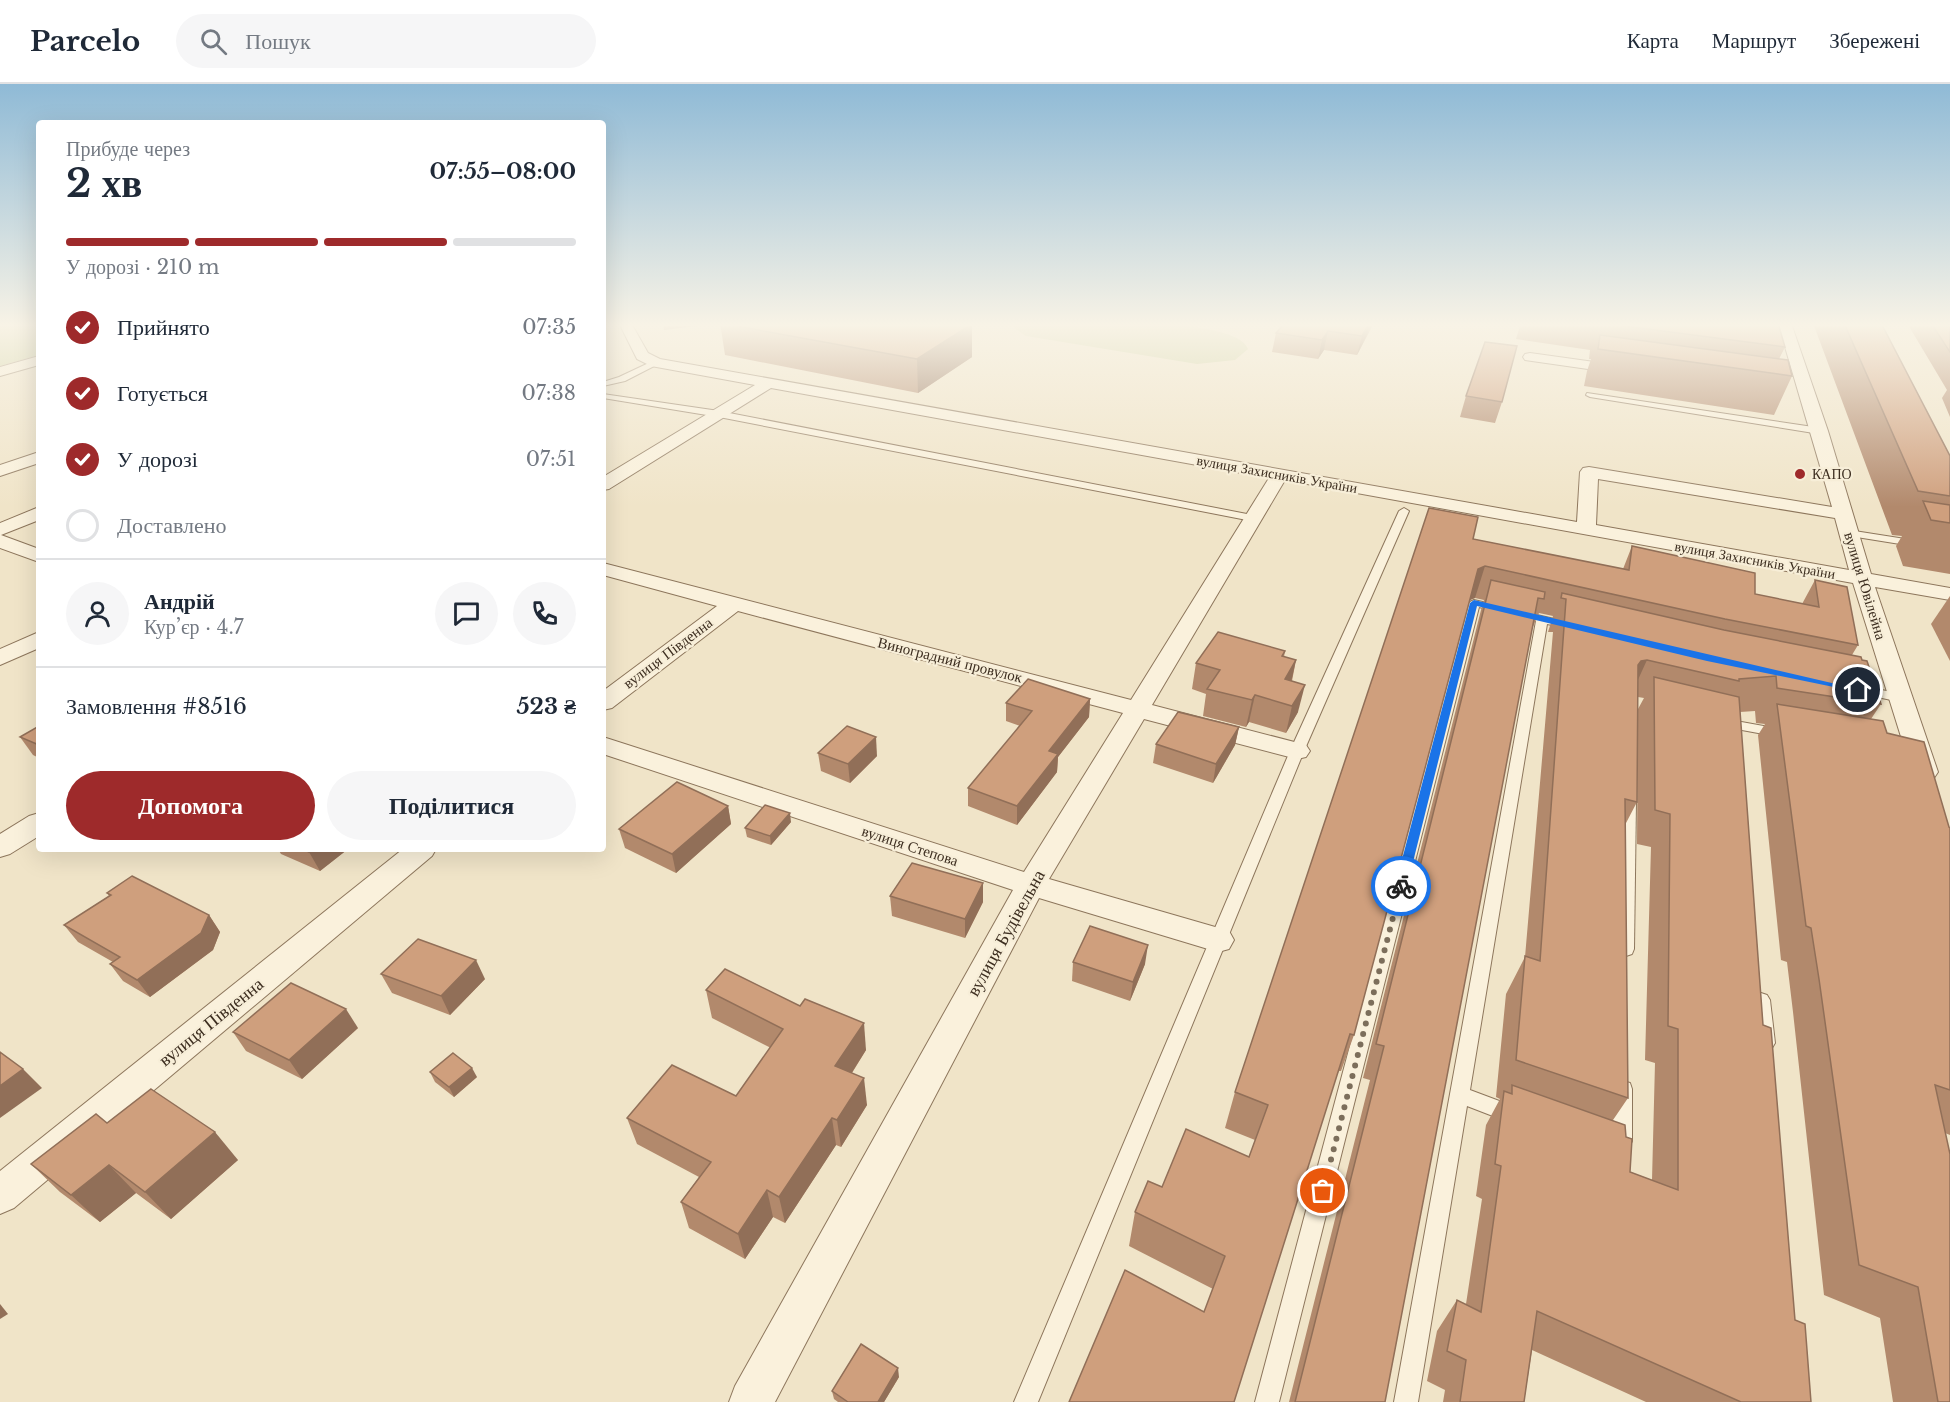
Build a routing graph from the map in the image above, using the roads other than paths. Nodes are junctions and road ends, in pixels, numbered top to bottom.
1 (767, 385) edge
2 (777, 385) edge
3 (1797, 385) edge
4 (1590, 395) dead end
5 (606, 396) edge
6 (719, 414) junction
7 (1820, 431) junction
8 (36, 458) edge
9 (0, 471) edge
10 (1279, 475) junction
11 (606, 483) edge
12 (1404, 511) dead end
13 (36, 514) edge
14 (1252, 518) junction
15 (1845, 524) junction
16 (0, 530) edge
17 (1586, 530) junction
18 (0, 542) edge
19 (1950, 549) edge
20 (36, 555) edge
21 (606, 570) edge
22 (1862, 579) junction
23 (1950, 594) edge
24 (732, 604) junction
25 (1542, 619) junction
26 (1586, 630) edge
27 (36, 640) edge
28 (0, 658) edge
29 (1844, 687) edge
30 (1901, 699) junction
31 (606, 701) edge
32 (1137, 708) junction
33 (1709, 720) edge
34 (1791, 734) edge
35 (606, 746) edge
36 (1297, 751) junction
37 (1896, 752) edge
38 (1920, 756) junction
39 (1629, 784) edge
40 (1930, 787) edge
41 (36, 825) edge
42 (0, 847) edge
43 (418, 852) edge
44 (1031, 885) junction
45 (1218, 940) junction
46 (1626, 963) edge
47 (1759, 980) edge
48 (1767, 1061) edge
49 (1624, 1070) edge
50 (1460, 1095) junction
51 (1524, 1118) edge
52 (1611, 1150) edge
53 (0, 1195) edge
54 (751, 1402) edge
55 (1026, 1402) edge
56 (1267, 1402) edge
57 (1406, 1402) edge

1 - 6 street
2 - 10 street, вулиця Захисників України
3 - 7 street, вулиця Ювілейна
4 - 7 lane
5 - 6 lane
6 - 11 street
6 - 14 lane
7 - 15 street, вулиця Ювілейна
8 - 9 street
10 - 14 street, вулиця Будівельна
10 - 17 street, вулиця Захисників України
12 - 36 lane
13 - 16 street
14 - 32 street, вулиця Будівельна
15 - 17 street
15 - 19 lane
15 - 22 street, вулиця Ювілейна
17 - 22 street, вулиця Захисників України
18 - 20 street
21 - 24 street, Виноградний провулок
22 - 23 street, вулиця Захисників України
22 - 30 street, вулиця Ювілейна
24 - 31 street, вулиця Південна
24 - 32 street, Виноградний провулок
25 - 26 lane
25 - 50 lane
25 - 56 lane
27 - 28 street
29 - 30 lane
30 - 38 street, вулиця Ювілейна
32 - 36 street, Виноградний провулок
32 - 44 street, вулиця Будівельна
33 - 34 lane
35 - 44 street, вулиця Степова
36 - 45 lane
37 - 38 lane
38 - 40 street, вулиця Ювілейна
39 - 46 lane
41 - 42 street
43 - 53 street, вулиця Південна
44 - 45 street, вулиця Степова
44 - 54 street, вулиця Будівельна
45 - 55 lane
47 - 48 lane
49 - 52 lane
50 - 51 lane
50 - 57 lane

